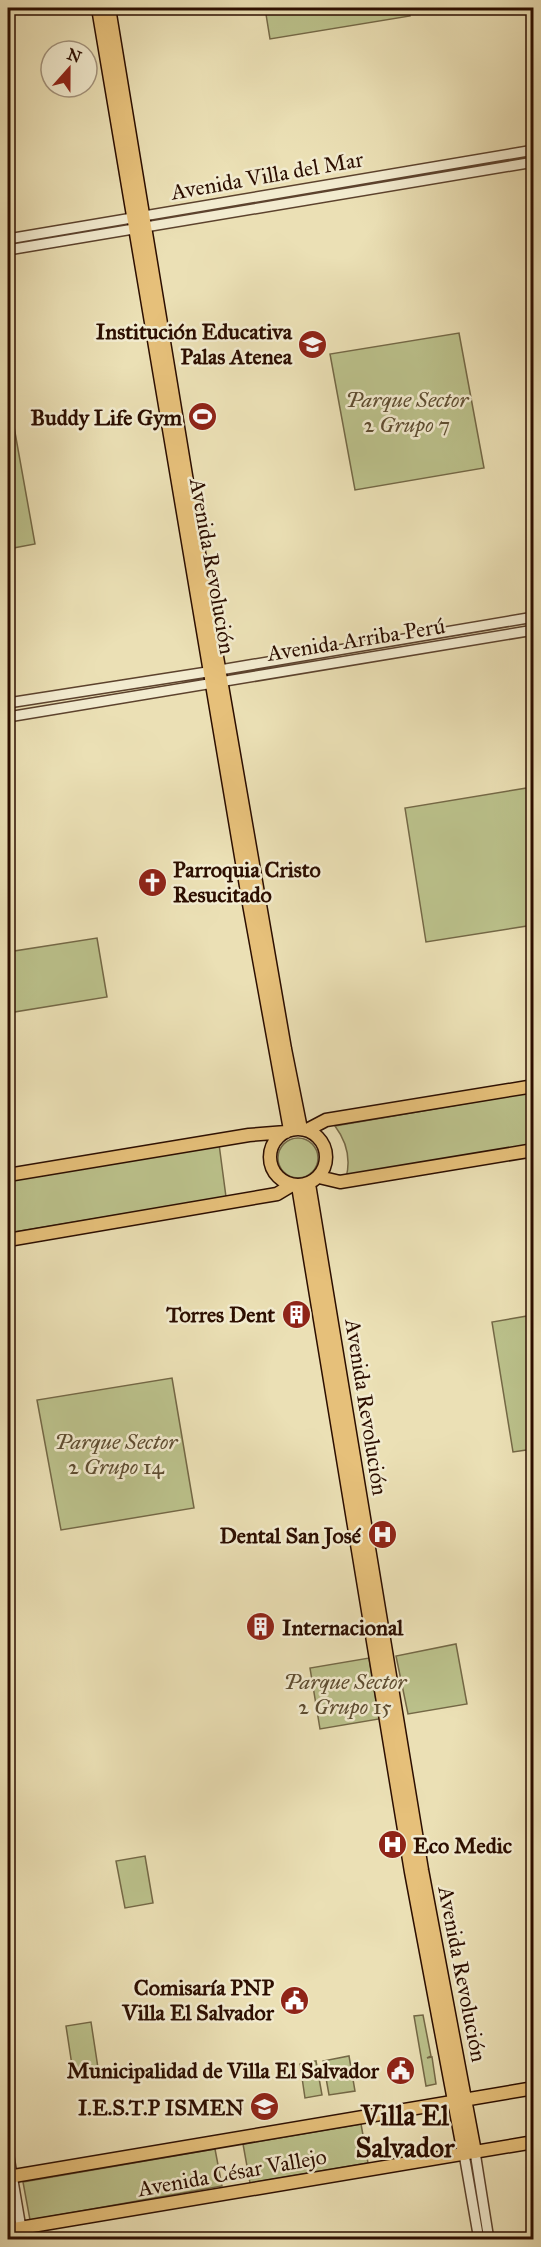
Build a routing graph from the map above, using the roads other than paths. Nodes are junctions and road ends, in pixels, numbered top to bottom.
1 (98, 8) edge
2 (109, 8) edge
3 (534, 150) edge
4 (534, 162) edge
5 (140, 222) junction
6 (8, 239) edge
7 (8, 250) edge
8 (534, 617) edge
9 (534, 630) edge
10 (216, 677) junction
11 (8, 704) edge
12 (8, 717) edge
13 (534, 1086) edge
14 (296, 1130) junction
15 (534, 1150) edge
16 (8, 1175) edge
17 (304, 1183) junction
18 (8, 1240) edge
19 (534, 2088) edge
20 (460, 2100) junction
21 (534, 2142) edge
22 (8, 2151) edge
23 (469, 2153) junction
24 (10, 2177) edge
25 (8, 2230) edge
26 (22, 2234) edge
27 (479, 2240) edge
28 (489, 2240) edge

1 - 5 main road, Avenida Revolución
2 - 5 main road, Avenida Revolución
3 - 5 street, Avenida Villa del Mar
4 - 5 street, Avenida Villa del Mar
5 - 6 street, Avenida Villa del Mar
5 - 7 street, Avenida Villa del Mar
5 - 10 main road, Avenida Revolución
8 - 10 street, Avenida Arriba Perú
9 - 10 street, Avenida Arriba Perú
10 - 11 street, Avenida Arriba Perú
10 - 12 street, Avenida Arriba Perú
10 - 14 main road, Avenida Revolución
13 - 14 main road
14 - 16 main road
14 - 17 main road
14 - 17 main road
15 - 17 main road
17 - 18 main road
17 - 20 main road, Avenida Revolución
19 - 20 main road, Avenida César Vallejo
20 - 23 main road, Avenida Revolución
20 - 24 main road, Avenida César Vallejo
21 - 23 main road, Avenida César Vallejo
22 - 24 street
23 - 26 main road, Avenida César Vallejo
23 - 27 street, Avenida Revolución
23 - 28 street, Avenida Revolución
24 - 26 street
25 - 26 main road, Avenida César Vallejo

